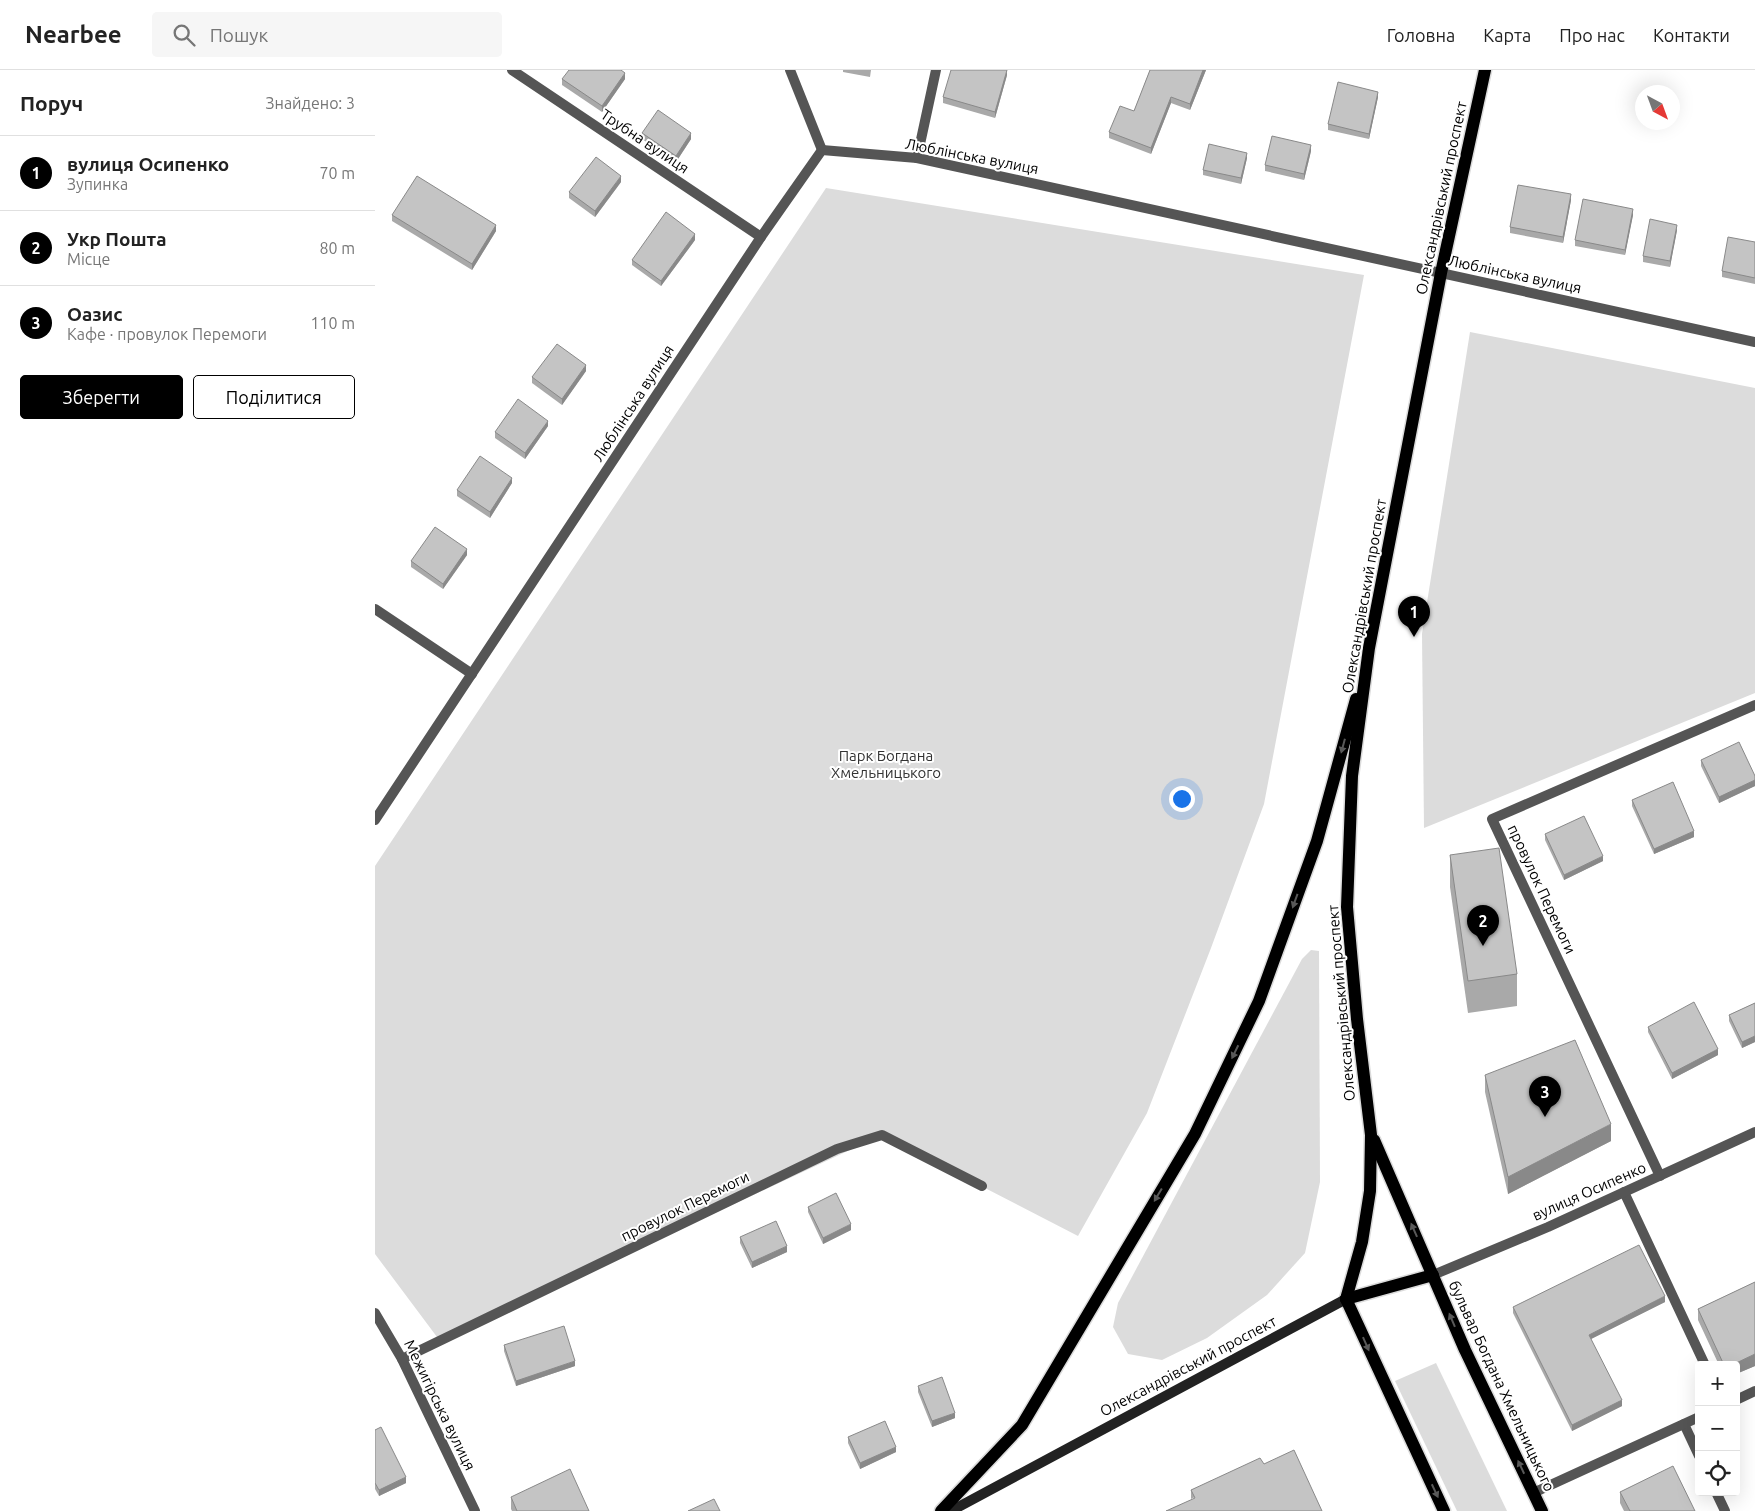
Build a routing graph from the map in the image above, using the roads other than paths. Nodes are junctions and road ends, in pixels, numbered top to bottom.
1 (512, 70) edge
2 (790, 70) edge
3 (936, 70) edge
4 (1485, 70) edge
5 (822, 150) junction
6 (917, 158) junction
7 (761, 237) junction
8 (1441, 273) junction
9 (1755, 342) edge
10 (375, 609) edge
11 (1369, 648) junction
12 (472, 674) junction
13 (1755, 705) edge
14 (375, 820) edge
15 (1755, 1132) edge
16 (1371, 1135) junction
17 (1659, 1176) junction
18 (982, 1186) dead end
19 (1624, 1192) junction
20 (1433, 1275) junction
21 (1346, 1299) junction
22 (375, 1313) edge
23 (402, 1359) junction
24 (1703, 1361) edge
25 (1755, 1391) edge
26 (1740, 1398) edge
27 (1695, 1419) edge
28 (1684, 1424) junction
29 (1697, 1451) edge
30 (1533, 1493) junction
31 (1718, 1496) edge
32 (475, 1511) edge
33 (941, 1511) edge
34 (951, 1511) edge
35 (1444, 1511) edge
36 (1542, 1511) edge
37 (1725, 1511) edge

1 - 7 street, Трубна вулиця
2 - 5 street
3 - 6 street
4 - 8 main road, Олександрівський проспект
5 - 6 street, Люблінська вулиця
5 - 7 street, Люблінська вулиця
6 - 8 street, Люблінська вулиця
7 - 12 street, Люблінська вулиця
8 - 9 street, Люблінська вулиця
8 - 11 main road, Олександрівський проспект
10 - 12 street
11 - 16 main road, Олександрівський проспект
11 -> 33 main road
12 - 14 street, Люблінська вулиця
13 - 17 street, провулок Перемоги
15 - 17 street, вулиця Осипенко
20 -> 16 main road, Олександрівський проспект
16 - 21 main road, Олександрівський проспект
17 - 19 street, вулиця Осипенко
18 - 23 street, провулок Перемоги
19 - 20 street, вулиця Осипенко
19 - 24 street
20 - 21 main road
30 -> 20 main road, бульвар Богдана Хмельницького
21 - 34 main road, Олександрівський проспект
21 -> 35 main road
22 - 23 street, Межигірська вулиця
23 - 32 street, Межигірська вулиця
25 - 26 street
27 - 28 street
28 - 29 street
28 - 30 street
30 - 36 main road, бульвар Богдана Хмельницького
31 - 37 street

